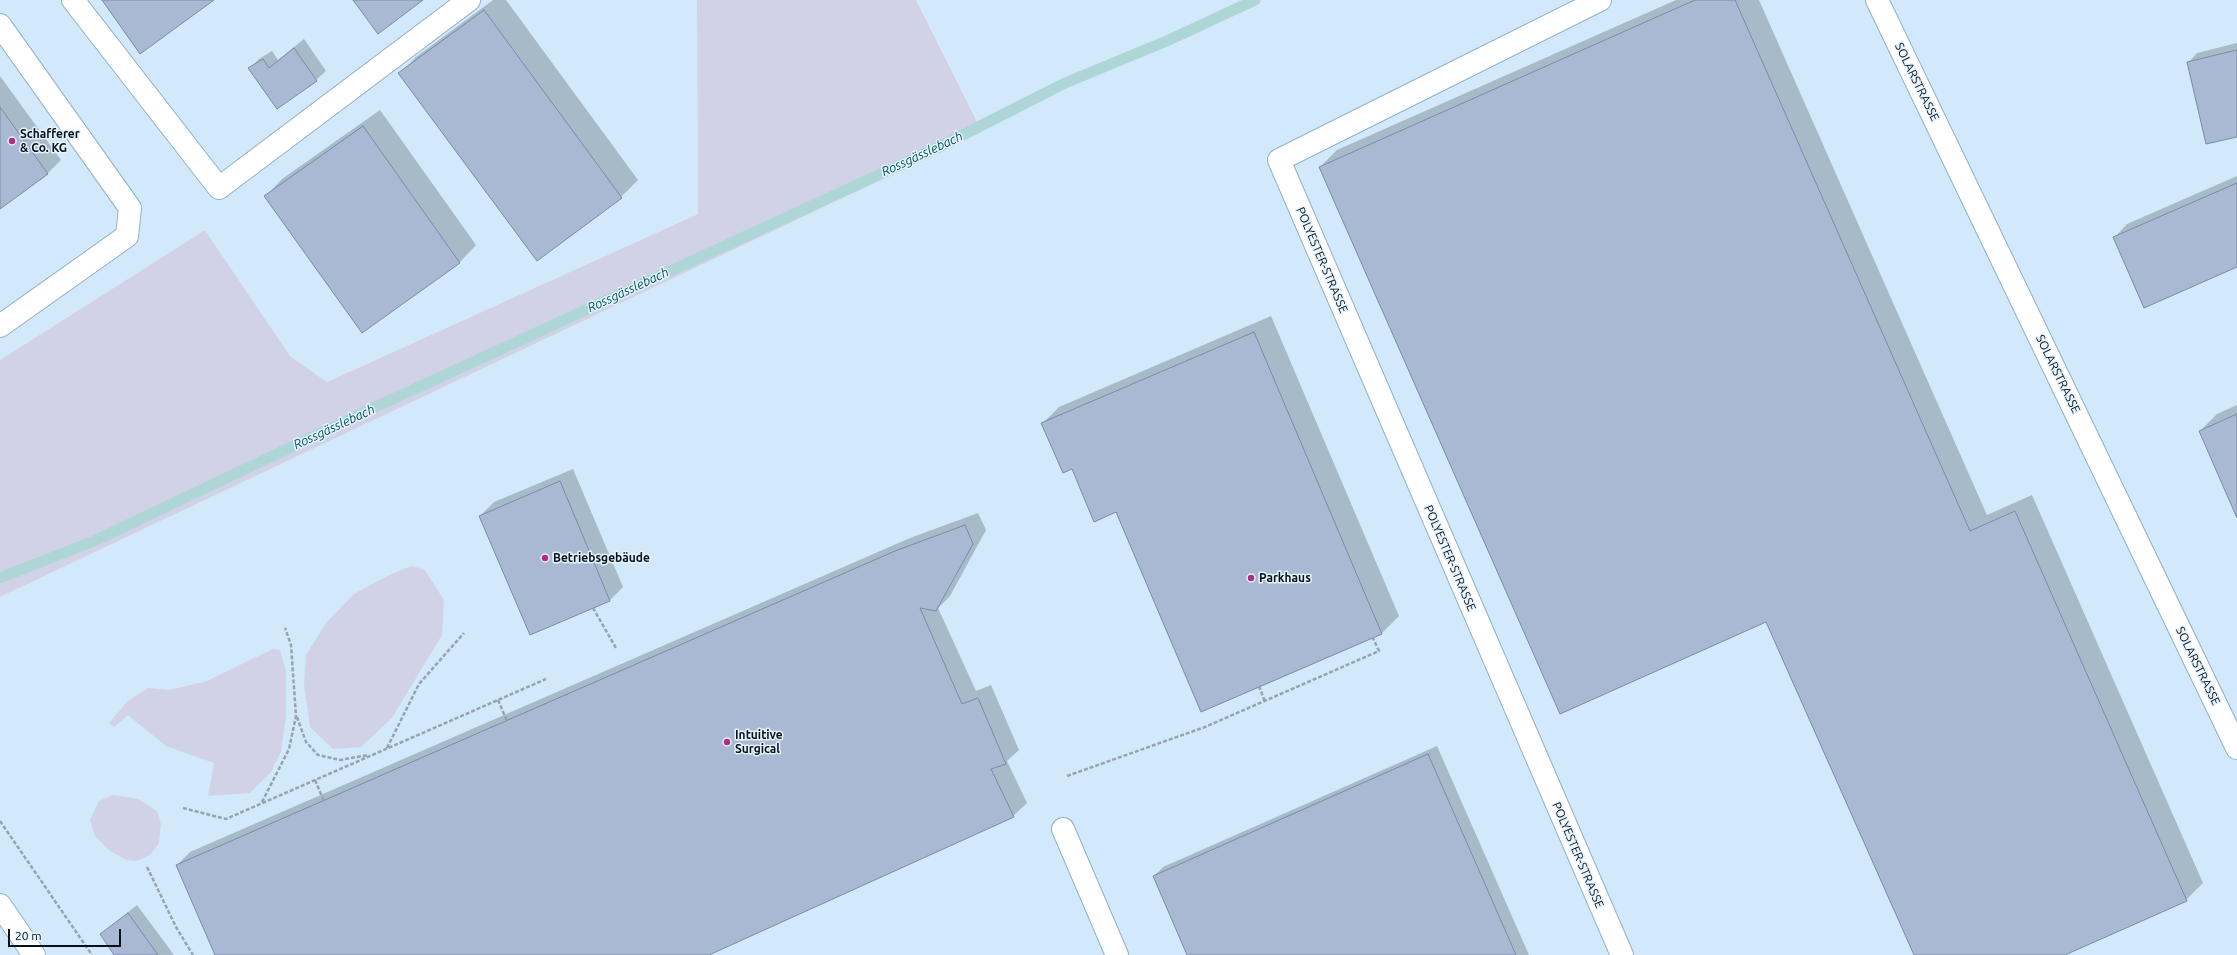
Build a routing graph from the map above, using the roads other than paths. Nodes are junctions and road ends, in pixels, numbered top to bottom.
1 (73, 0) edge
2 (469, 0) edge
3 (1600, 0) edge
4 (1877, 0) edge
5 (0, 25) edge
6 (0, 326) edge
7 (2237, 748) edge
8 (1063, 829) dead end
9 (0, 905) edge
10 (34, 955) edge
11 (1117, 955) edge
12 (1622, 955) edge

1 - 2 street
3 - 12 street, POLYESTER-STRASSE
4 - 7 street, SOLARSTRASSE
5 - 6 street
8 - 11 street
9 - 10 street

